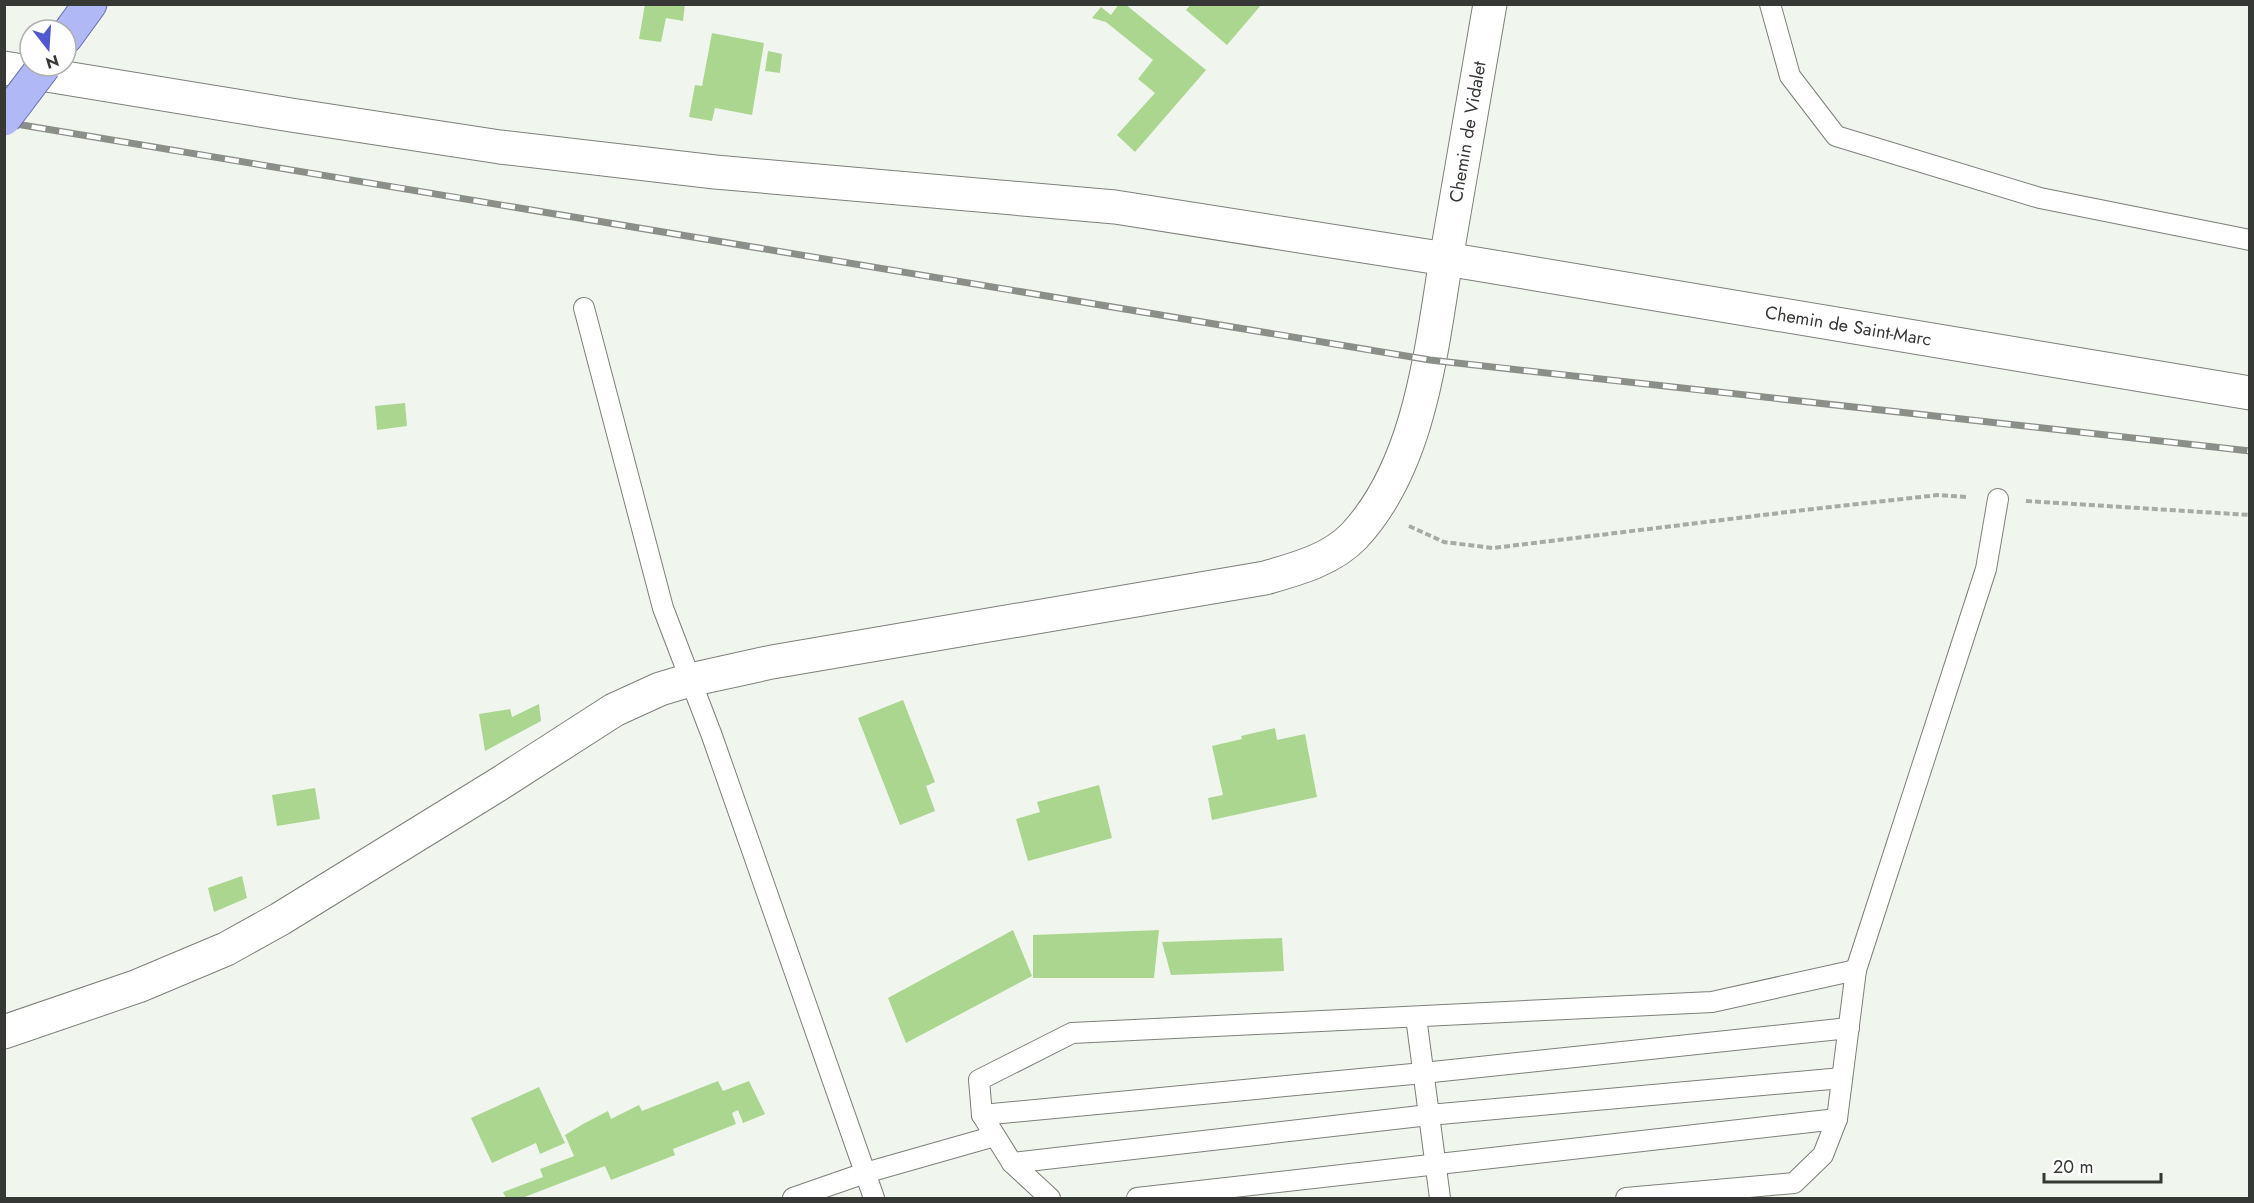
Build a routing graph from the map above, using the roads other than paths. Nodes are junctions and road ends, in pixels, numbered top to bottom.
1 (90, 4) edge
2 (1490, 4) edge
3 (1770, 4) edge
4 (78, 20) edge
5 (4, 68) edge
6 (35, 78) edge
7 (4, 119) edge
8 (2250, 240) edge
9 (1446, 259) junction
10 (584, 308) dead end
11 (2250, 393) edge
12 (1998, 499) road end
13 (690, 680) junction
14 (1856, 970) junction
15 (1416, 1017) junction
16 (1849, 1028) junction
17 (4, 1032) edge
18 (1423, 1073) junction
19 (1842, 1078) junction
20 (982, 1115) junction
21 (1429, 1115) junction
22 (1837, 1119) junction
23 (995, 1136) junction
24 (1012, 1163) junction
25 (1435, 1163) junction
26 (865, 1173) junction
27 (793, 1198) edge
28 (874, 1198) edge
29 (1050, 1198) edge
30 (1137, 1198) edge
31 (1440, 1198) edge
32 (1626, 1198) edge

1 - 4 main road
2 - 9 street, Chemin de Vidalet
3 - 8 lane
5 - 9 street, Chemin de Saint-Marc
6 - 7 main road, bridge
9 - 11 street, Chemin de Saint-Marc
9 - 13 street, Chemin de Vidalet
10 - 13 lane
12 - 14 lane
13 - 17 street, Chemin de Vidalet
13 - 26 lane
14 - 15 lane
14 - 16 lane
15 - 18 lane
15 - 20 lane
16 - 18 lane
16 - 19 lane
18 - 20 lane
18 - 21 lane
19 - 21 lane
19 - 22 lane
20 - 23 lane
21 - 24 lane
21 - 25 lane
22 - 25 lane
22 - 32 lane
23 - 24 lane
23 - 26 lane
24 - 29 lane
25 - 30 lane
25 - 31 lane
26 - 27 lane
26 - 28 lane

